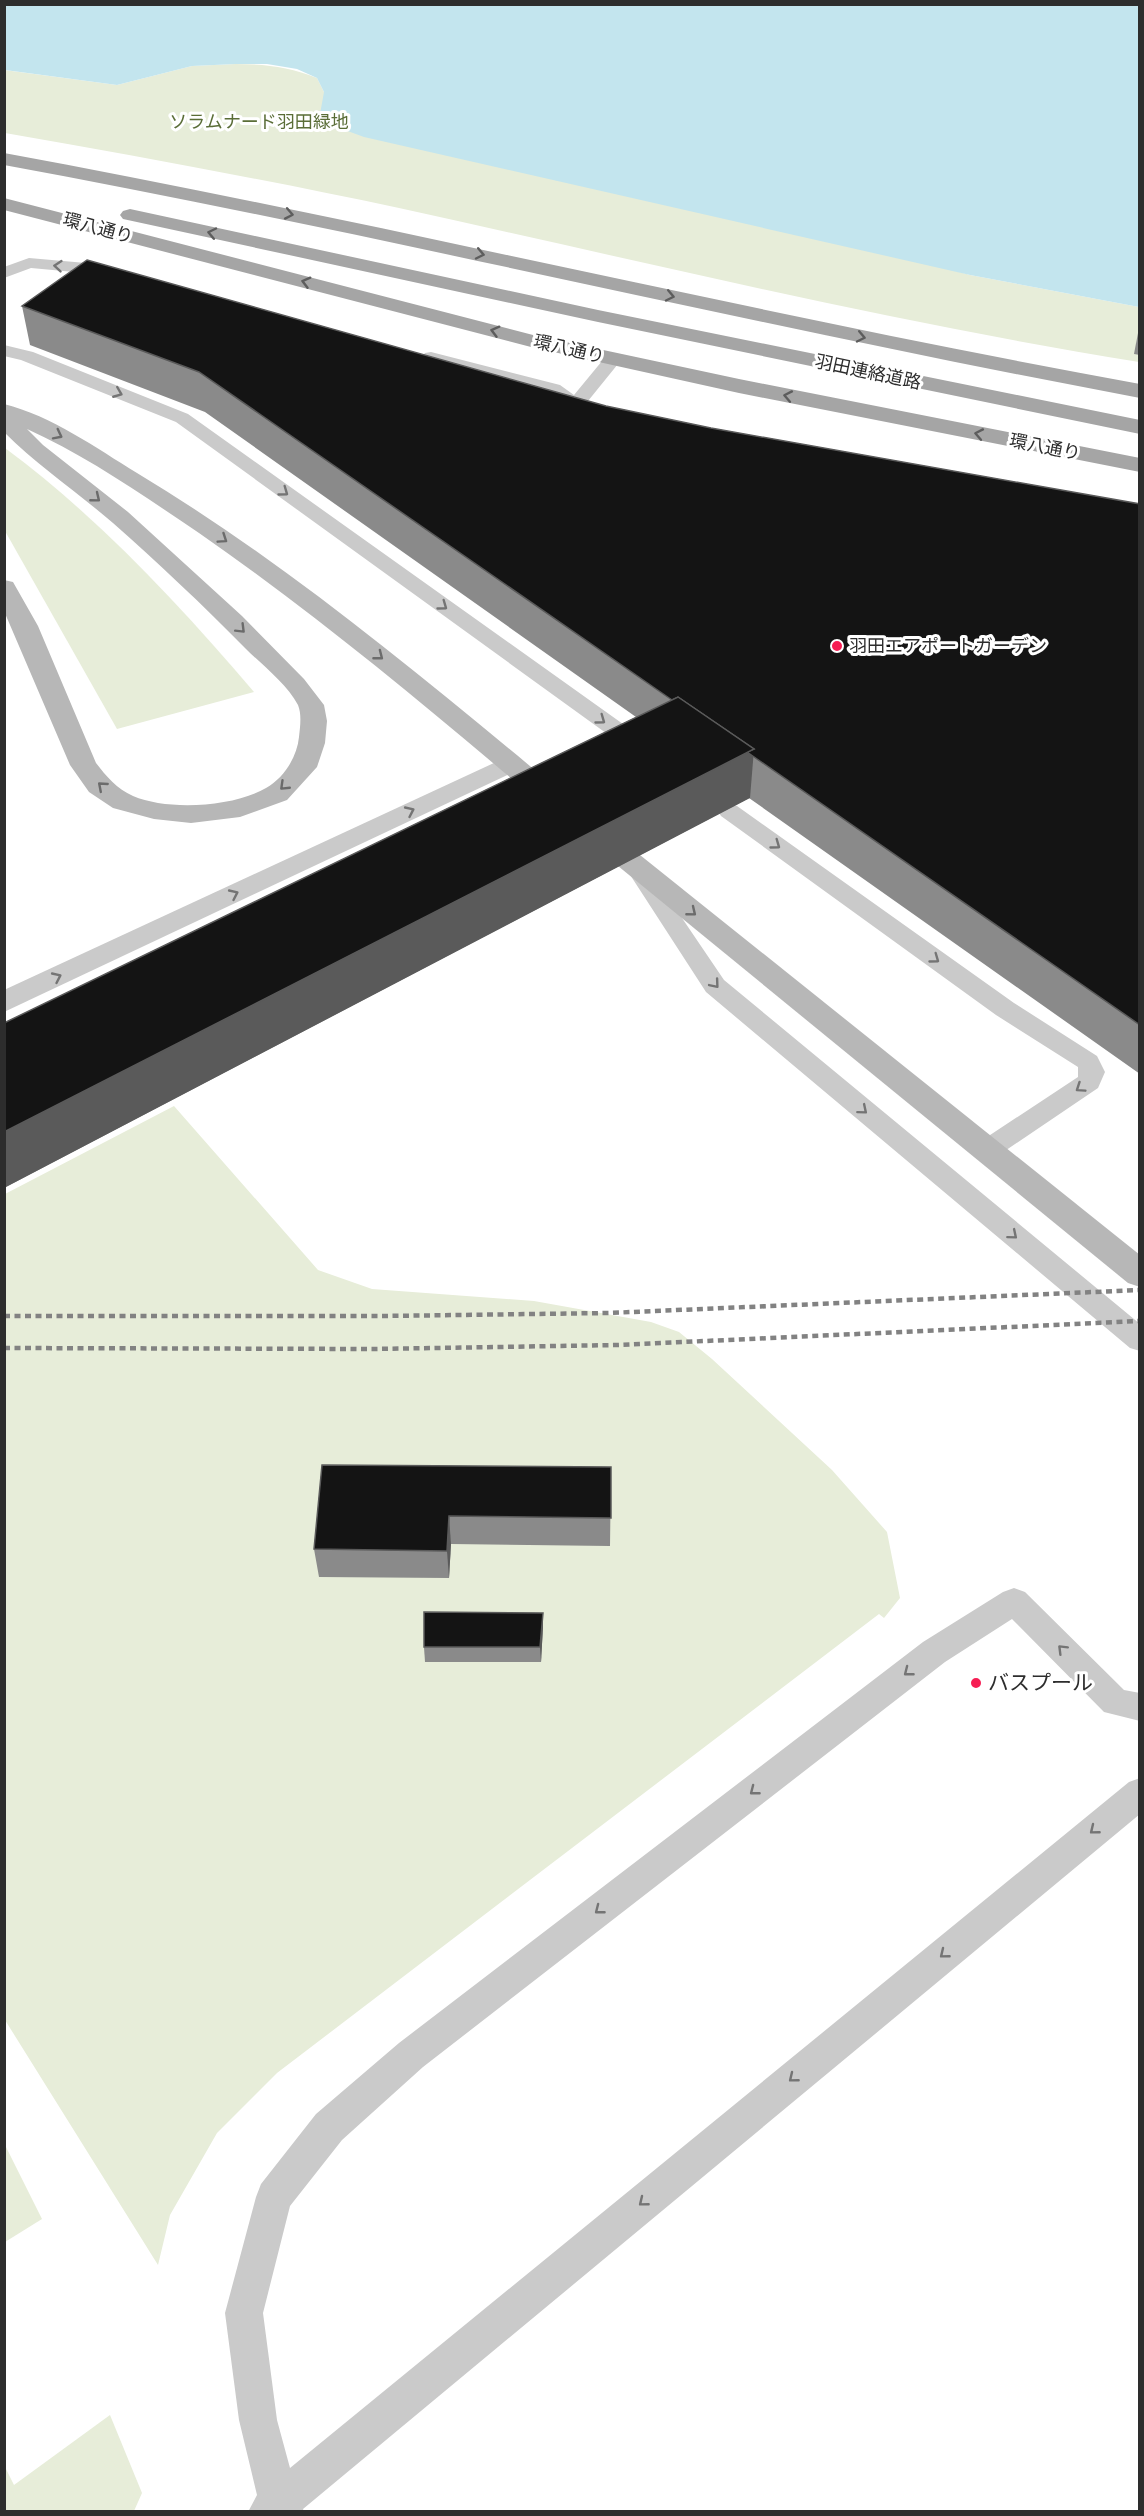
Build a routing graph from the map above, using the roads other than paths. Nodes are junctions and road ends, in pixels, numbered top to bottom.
1 (4, 159) edge
2 (61, 169) junction
3 (4, 193) edge
4 (4, 204) edge
5 (4, 273) edge
6 (131, 280) edge
7 (598, 316) junction
8 (4, 350) edge
9 (417, 354) edge
10 (613, 359) junction
11 (1140, 391) edge
12 (4, 411) edge
13 (575, 411) junction
14 (4, 419) edge
15 (1140, 427) edge
16 (607, 436) edge
17 (1140, 465) edge
18 (4, 587) edge
19 (653, 757) edge
20 (509, 764) junction
21 (729, 811) edge
22 (635, 866) junction
23 (4, 1002) edge
24 (987, 1150) junction
25 (1140, 1274) edge
26 (1140, 1340) edge
27 (1140, 1707) edge
28 (1140, 1793) edge
29 (277, 2508) edge

1 - 2 main road
2 - 7 main road
2 -> 11 main road
7 -> 3 main road
10 -> 4 main road, 環八通り
6 -> 5 lane
7 - 15 main road, 羽田連絡道路
8 -> 19 lane
9 - 13 lane
10 - 13 lane
17 -> 10 main road, 環八通り
12 -> 20 street
13 - 16 lane
14 -> 18 street
20 - 22 street
23 -> 20 street
21 -> 24 lane
22 -> 24 street
22 -> 26 lane
24 - 25 street
27 -> 29 lane
28 -> 29 lane

